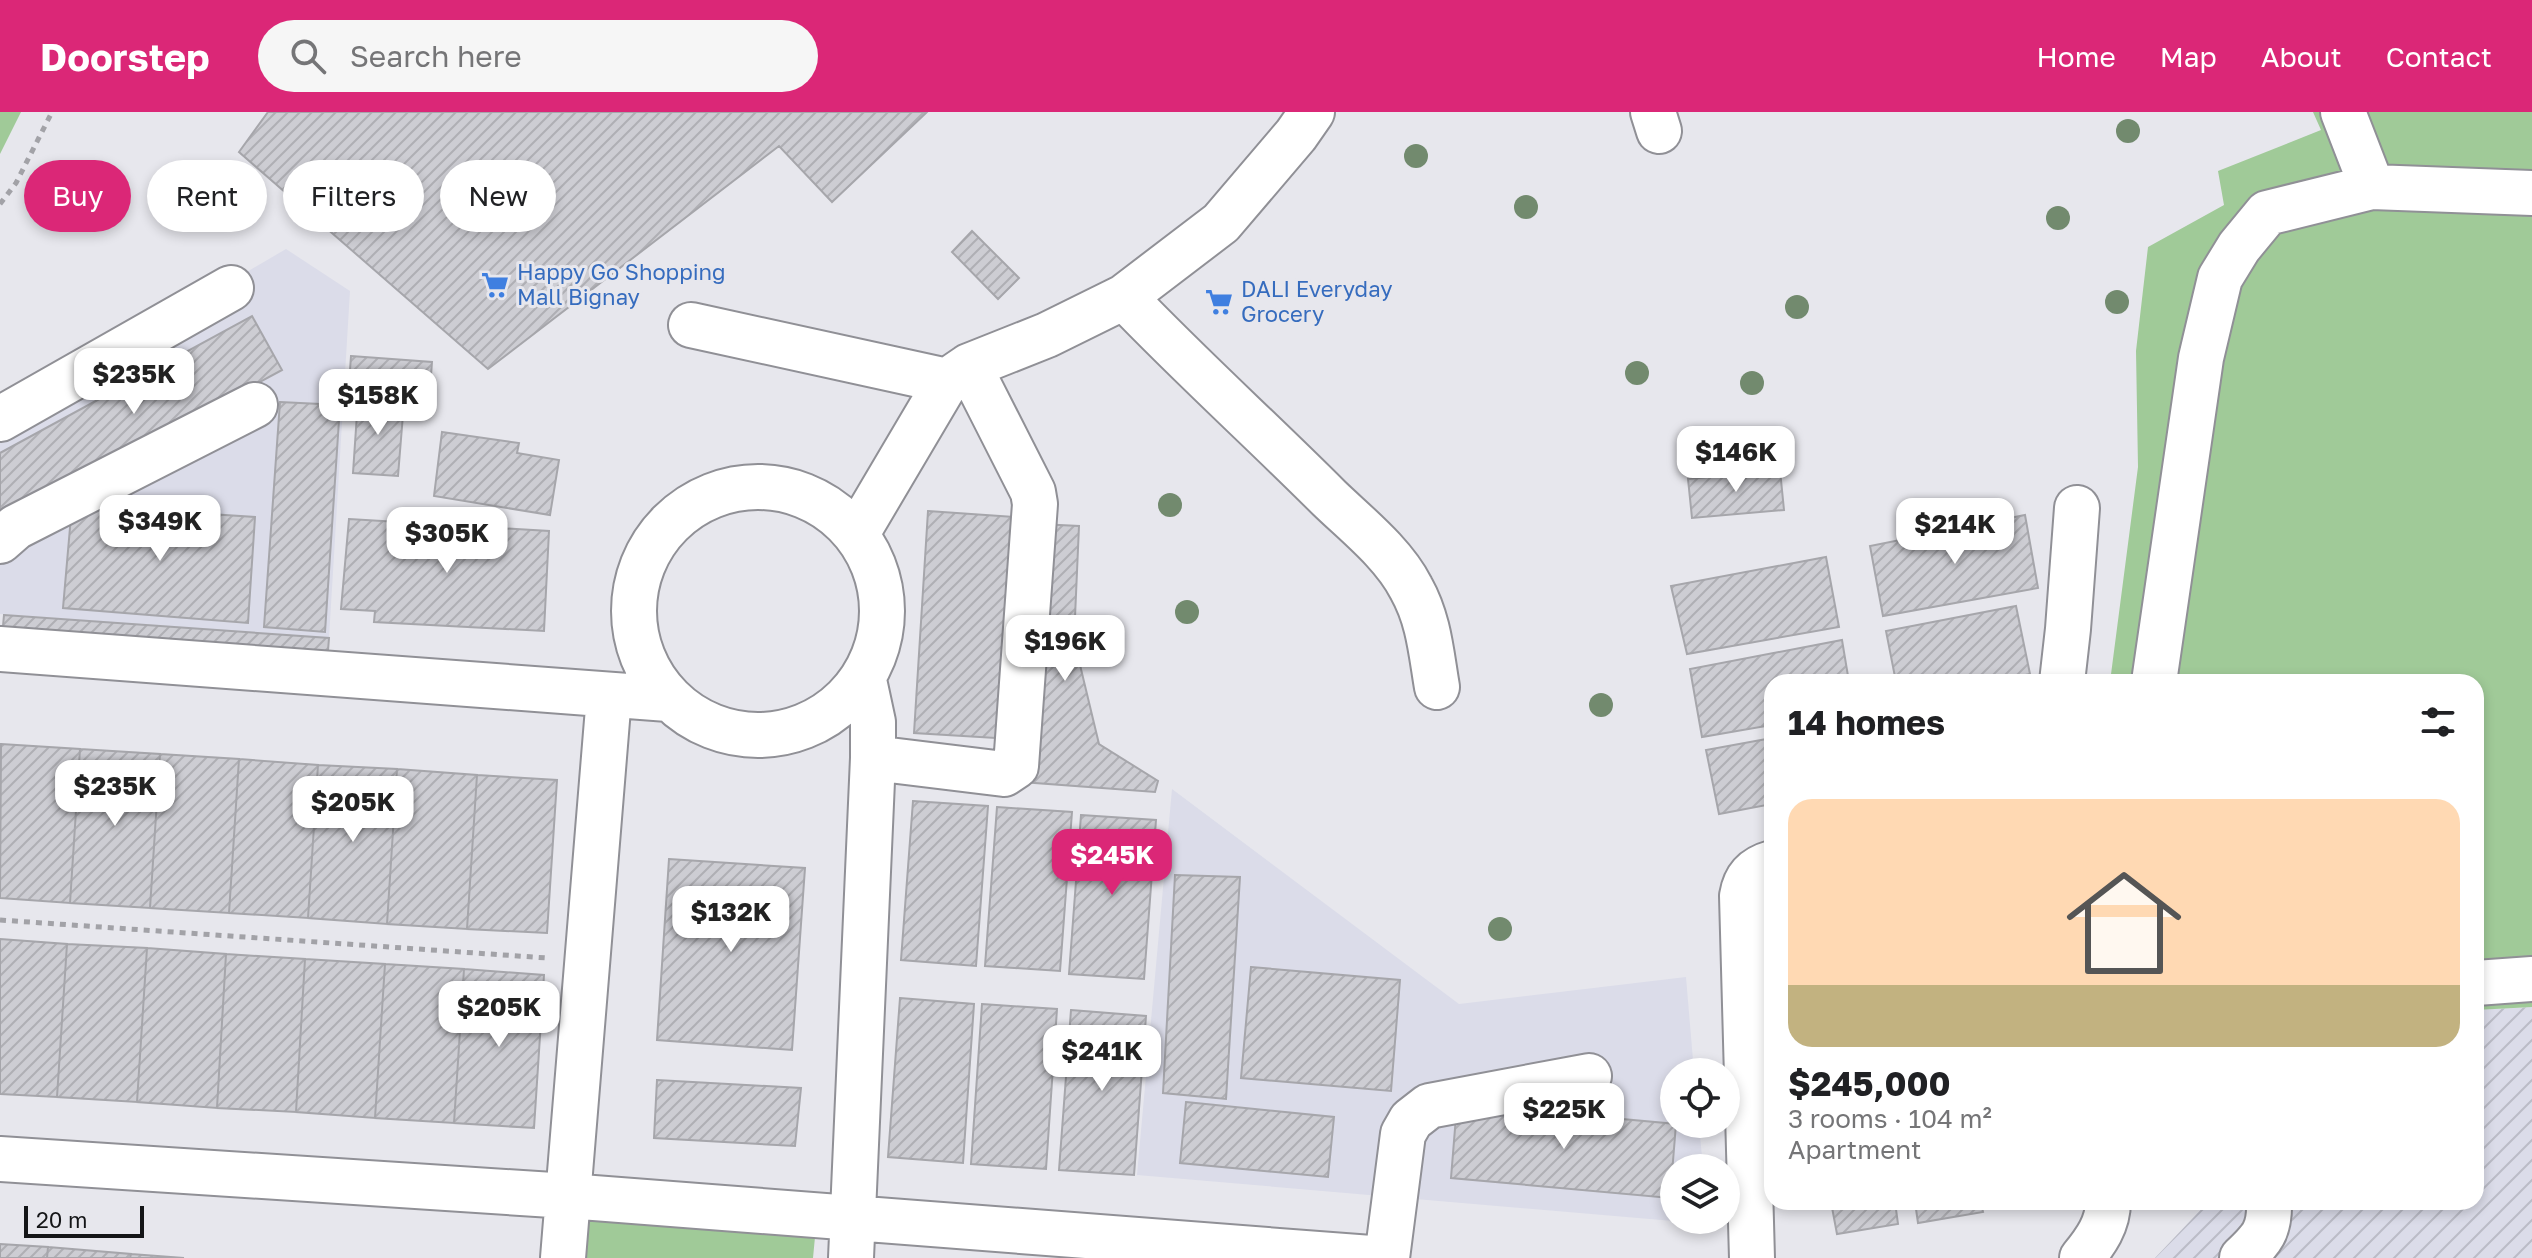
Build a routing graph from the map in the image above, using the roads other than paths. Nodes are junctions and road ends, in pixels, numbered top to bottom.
1 (1312, 112) edge
2 (2343, 112) edge
3 (2372, 187) junction
4 (2532, 193) edge
5 (231, 288) dead end
6 (1124, 297) junction
7 (691, 325) dead end
8 (958, 374) junction
9 (255, 405) dead end
10 (0, 419) edge
11 (2077, 508) dead end
12 (856, 535) junction
13 (0, 541) edge
14 (0, 649) edge
15 (2063, 674) edge
16 (2155, 674) edge
17 (864, 680) junction
18 (1437, 687) dead end
19 (609, 696) junction
20 (668, 699) junction
21 (873, 758) junction
22 (1764, 867) edge
23 (2532, 979) edge
24 (2484, 982) edge
25 (1589, 1076) dead end
26 (0, 1159) edge
27 (568, 1196) junction
28 (2108, 1210) edge
29 (2269, 1210) edge
30 (853, 1239) edge
31 (563, 1258) edge
32 (1371, 1258) edge
33 (1387, 1258) edge
34 (1752, 1258) edge
35 (2082, 1258) edge
36 (2242, 1258) edge

1 - 6 street
2 - 3 street
3 - 4 street
3 - 16 street
5 - 10 street
6 - 8 street
6 - 18 street
7 - 8 street
8 - 12 street
8 - 21 street
9 - 13 street
11 - 15 street
12 - 17 street
12 - 20 street
14 - 19 street
17 - 20 street
17 - 21 street
19 - 20 street
19 - 27 street
21 - 30 street
22 - 34 street
23 - 24 street
25 - 33 street
26 - 27 street
27 - 30 street
27 - 31 street
28 - 35 street
29 - 36 street
30 - 32 street

